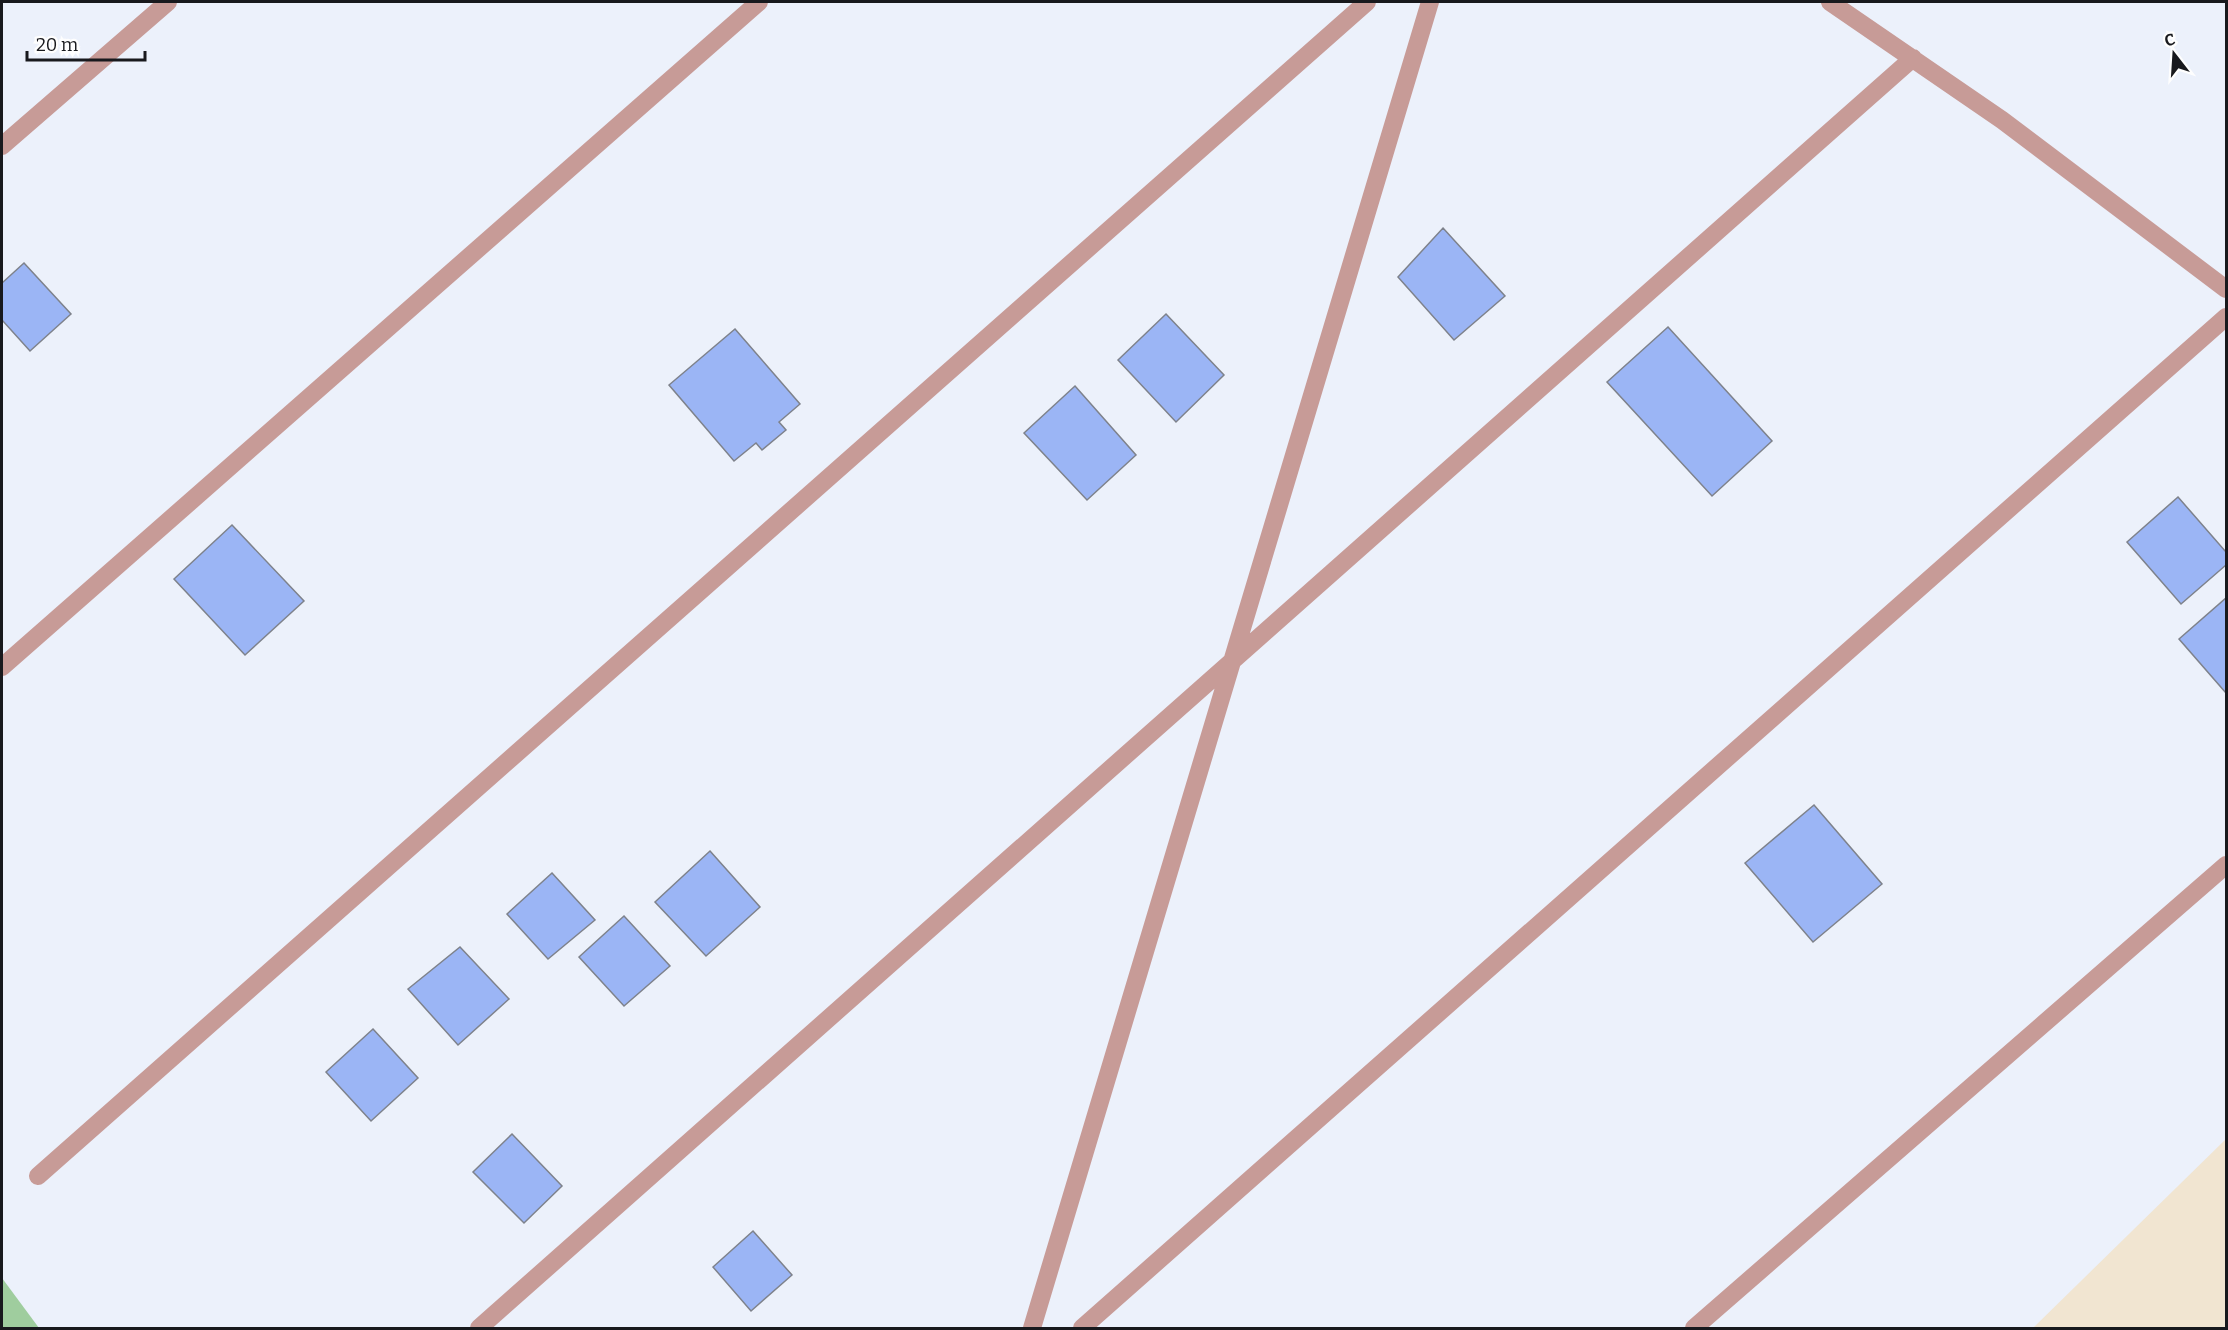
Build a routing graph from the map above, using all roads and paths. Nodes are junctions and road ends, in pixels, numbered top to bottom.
1 (168, 2) edge
2 (759, 2) edge
3 (1367, 2) edge
4 (1430, 2) edge
5 (1830, 2) edge
6 (1913, 58) junction
7 (2, 146) edge
8 (2226, 289) edge
9 (2226, 317) edge
10 (1231, 663) junction
11 (2, 667) edge
12 (2226, 865) edge
13 (38, 1176) dead end
14 (479, 1329) edge
15 (1032, 1329) edge
16 (1082, 1329) edge
17 (1694, 1329) edge

1 - 7 street
2 - 11 street
3 - 13 street
4 - 10 street
5 - 6 street
6 - 8 street
6 - 10 street
9 - 16 street
10 - 14 street
10 - 15 street
12 - 17 street

